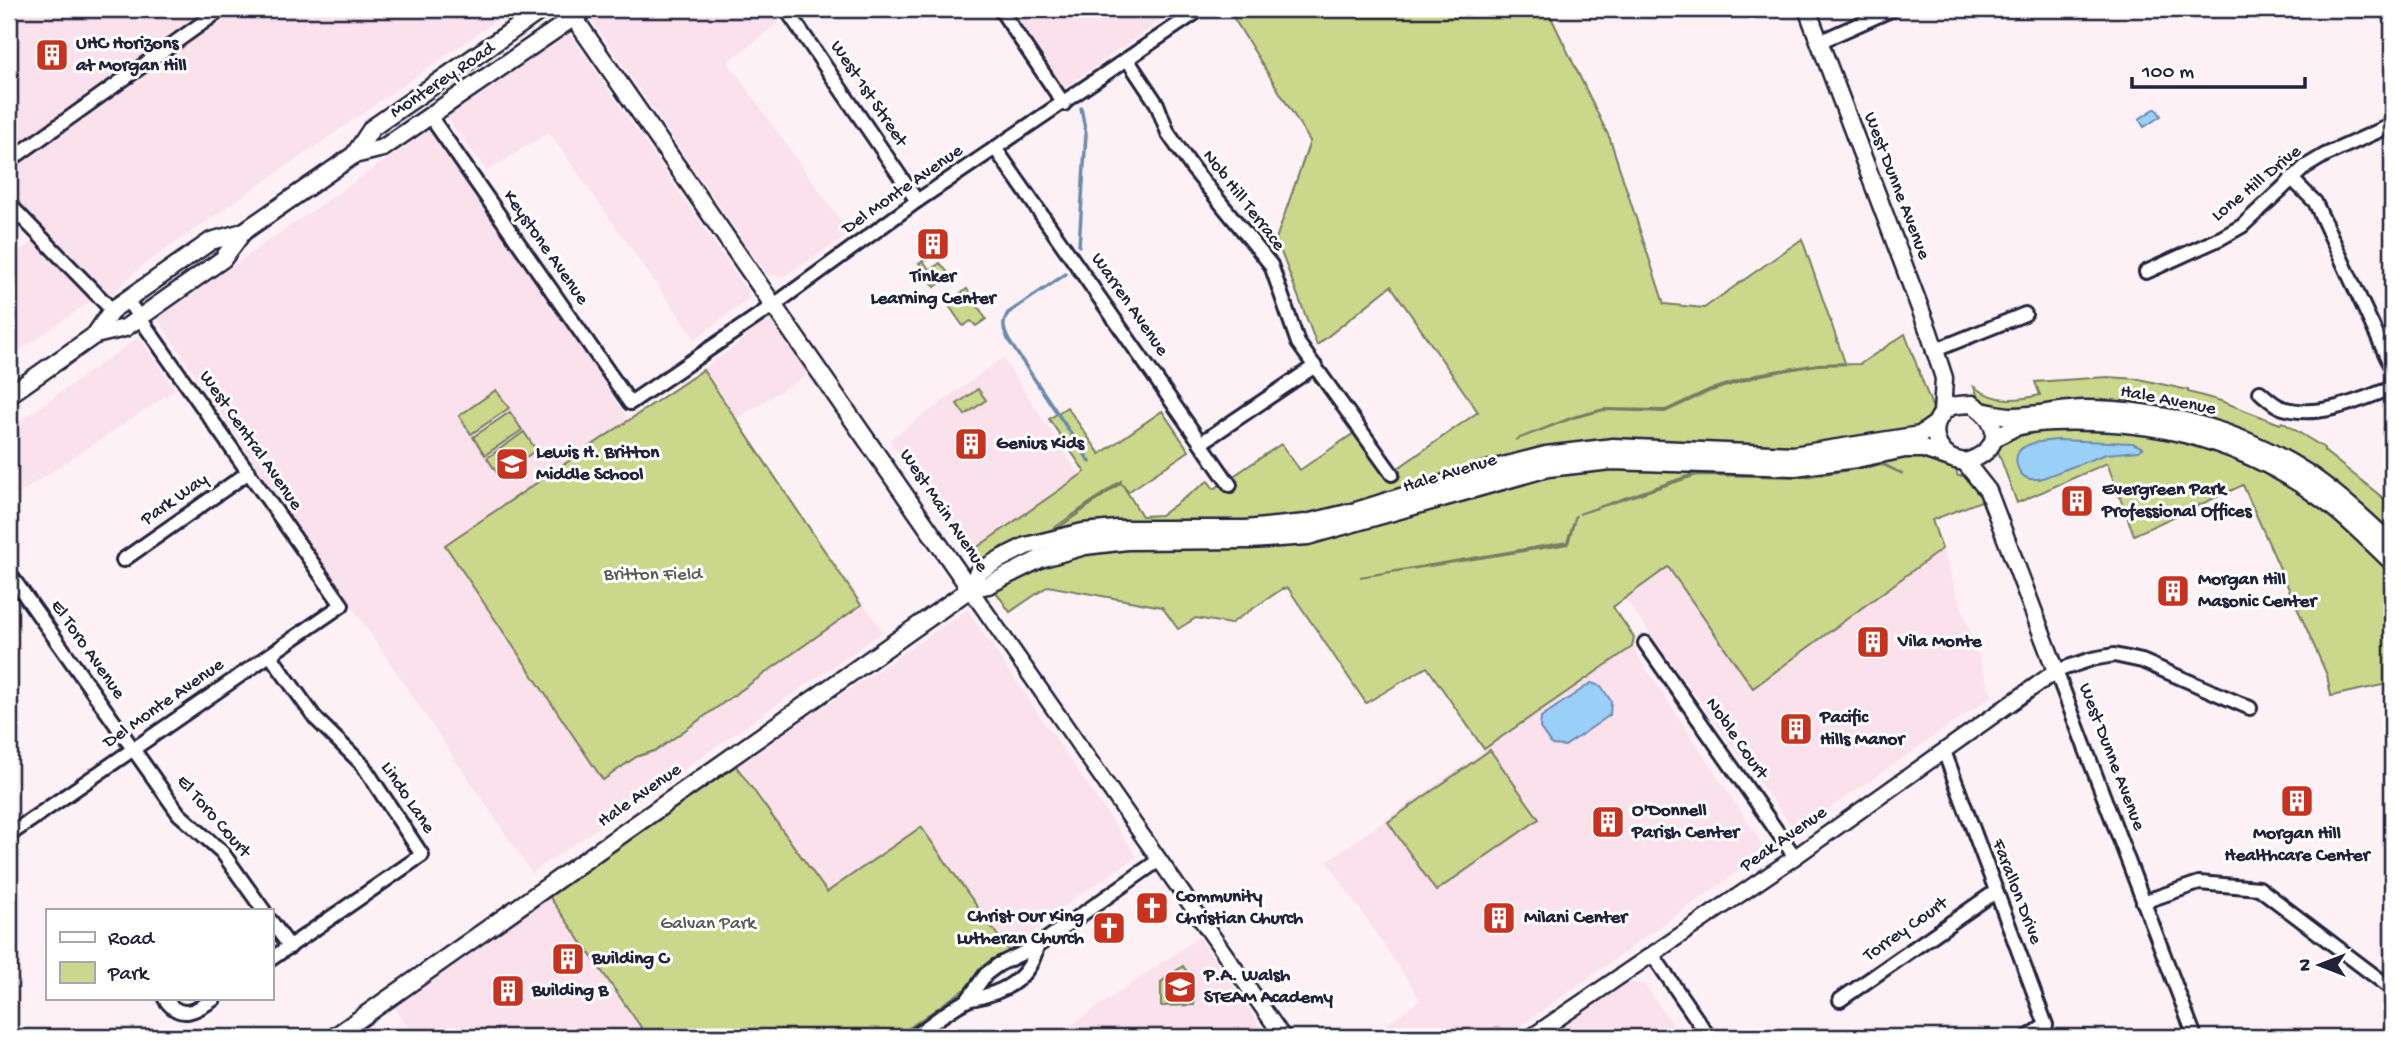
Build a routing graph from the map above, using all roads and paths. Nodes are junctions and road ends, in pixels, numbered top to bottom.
1 (222, 9) edge
2 (543, 9) edge
3 (786, 9) edge
4 (1000, 9) edge
5 (1197, 9) edge
6 (1807, 9) edge
7 (1893, 9) edge
8 (577, 11) edge
9 (1819, 42) junction
10 (1127, 59) junction
11 (1064, 104) junction
12 (430, 116) junction
13 (2392, 125) edge
14 (995, 148) junction
15 (354, 155) junction
16 (9, 161) edge
17 (2291, 178) junction
18 (918, 201) junction
19 (9, 204) edge
20 (243, 232) junction
21 (2146, 272) dead end
22 (127, 300) junction
23 (774, 305) junction
24 (112, 310) junction
25 (2025, 314) dead end
26 (139, 318) junction
27 (95, 335) junction
28 (1934, 351) junction
29 (1315, 366) junction
30 (2392, 368) edge
31 (1944, 378) junction
32 (2392, 388) edge
33 (2260, 392) dead end
34 (9, 395) edge
35 (630, 403) joint
36 (1978, 408) junction
37 (1938, 419) junction
38 (1201, 443) junction
39 (1991, 445) junction
40 (1957, 460) junction
41 (248, 472) junction
42 (1392, 474) dead end
43 (1230, 485) dead end
44 (1988, 491) junction
45 (2392, 545) edge
46 (123, 560) dead end
47 (2392, 562) edge
48 (9, 573) edge
49 (970, 589) junction
50 (342, 604) joint
51 (1645, 643) dead end
52 (270, 654) junction
53 (2056, 671) junction
54 (2250, 708) dead end
55 (134, 748) junction
56 (1944, 751) junction
57 (9, 835) edge
58 (1795, 857) junction
59 (1159, 860) junction
60 (1995, 892) junction
61 (2143, 902) junction
62 (263, 909) edge
63 (273, 924) edge
64 (1037, 946) junction
65 (290, 947) junction
66 (1652, 954) junction
67 (273, 958) edge
68 (2392, 989) edge
69 (968, 999) junction
70 (166, 1000) edge
71 (212, 1000) edge
72 (1840, 1000) dead end
73 (334, 1037) edge
74 (913, 1037) edge
75 (1283, 1037) edge
76 (1531, 1037) edge
77 (1709, 1037) edge
78 (2028, 1037) edge
79 (2194, 1037) edge

1 - 16 street
2 - 15 main road, Monterey Road
3 - 18 street, West 1st Street
4 - 11 street
5 - 10 street, Del Monte Avenue
6 - 9 main road, West Dunne Avenue
7 - 9 street
8 - 12 main road, Monterey Road
8 - 23 main road, West Main Avenue
9 - 28 main road, West Dunne Avenue
10 - 11 street, Del Monte Avenue
10 - 29 street, Nob Hill Terrace
11 - 14 street, Del Monte Avenue
12 - 15 main road, Monterey Road
12 - 35 street, Keystone Avenue
13 - 17 street, Lone Hill Drive
14 - 18 street, Del Monte Avenue
14 - 38 street, Warren Avenue
15 - 20 main road, Monterey Road
17 - 21 street, Lone Hill Drive
17 - 30 street
18 - 23 street, Del Monte Avenue
19 - 24 street
20 - 22 main road, Monterey Road
20 - 26 main road, Monterey Road
22 - 24 main road, Monterey Road
22 - 26 street, West Central Avenue
23 - 35 street, Del Monte Avenue
23 - 49 main road, West Main Avenue
24 - 27 main road, Monterey Road
25 - 28 street
26 - 27 main road, Monterey Road
26 - 41 street, West Central Avenue
27 - 34 main road, Monterey Road
28 - 31 main road, West Dunne Avenue
29 - 38 street
29 - 42 street, Nob Hill Terrace
31 - 36 main road, West Dunne Avenue
31 - 37 main road, West Dunne Avenue
32 - 33 street
36 - 37 main road
36 - 39 main road
36 - 45 main road, Hale Avenue
37 - 40 main road
37 - 49 main road, Hale Avenue
38 - 43 street, Warren Avenue
39 - 40 main road
39 - 44 main road, West Dunne Avenue
39 - 47 main road, Hale Avenue
40 - 44 main road, West Dunne Avenue
40 - 49 main road, Hale Avenue
41 - 46 street, Park Way
41 - 50 street, West Central Avenue
44 - 53 main road, West Dunne Avenue
48 - 55 street, El Toro Avenue
49 - 59 street, West Main Avenue
49 - 73 main road, Hale Avenue
50 - 52 street, Del Monte Avenue
51 - 58 street, Noble Court
52 - 55 street, Del Monte Avenue
52 - 65 street, Lindo Lane
53 - 54 street
53 - 56 street, Peak Avenue
53 - 61 street, West Dunne Avenue
55 - 57 street, Del Monte Avenue
55 - 62 street, El Toro Court
56 - 58 street, Peak Avenue
56 - 60 street, Farallon Drive
58 - 66 street, Peak Avenue
59 - 64 street
59 - 75 street, West Main Avenue
60 - 72 street, Torrey Court
60 - 78 street, Farallon Drive
61 - 68 street
61 - 79 street, West Dunne Avenue
63 - 65 street
64 - 69 street
64 - 69 street
65 - 67 street, Lindo Lane
66 - 76 street, Peak Avenue
66 - 77 street
69 - 74 street
70 - 71 street

